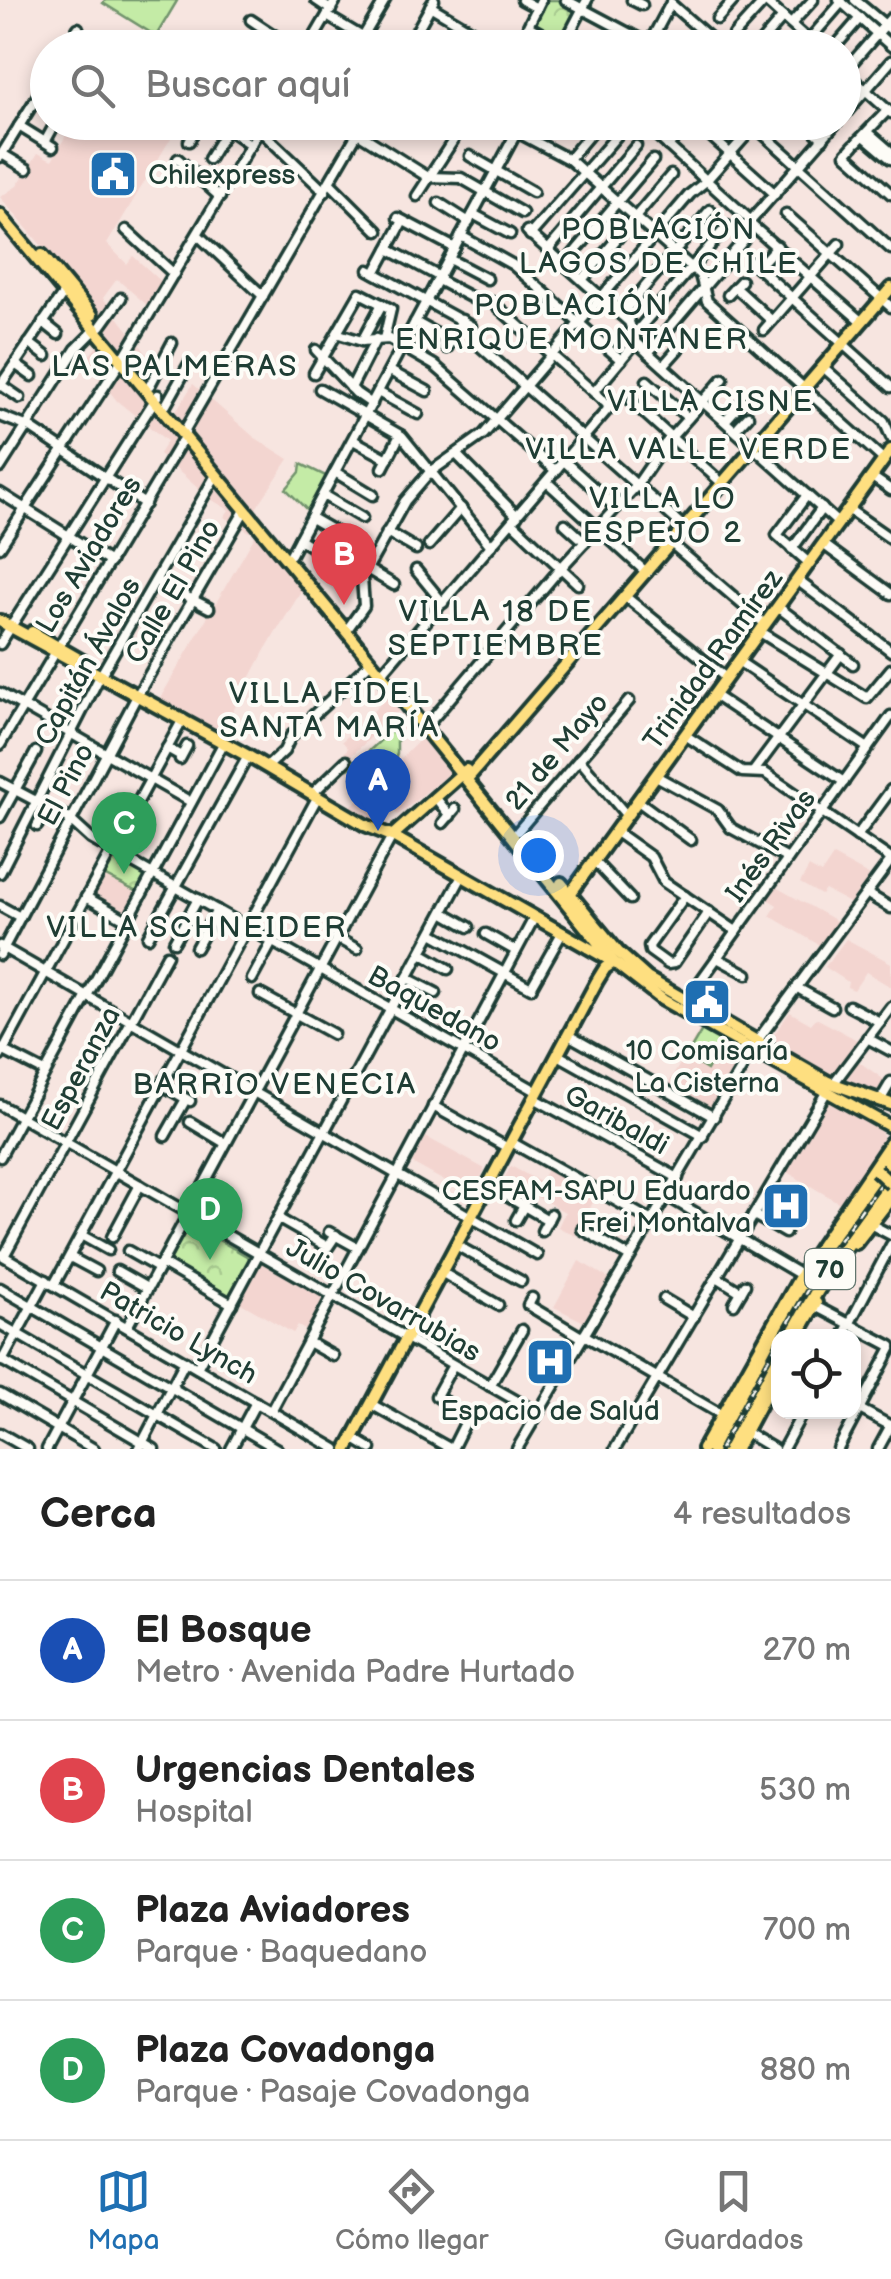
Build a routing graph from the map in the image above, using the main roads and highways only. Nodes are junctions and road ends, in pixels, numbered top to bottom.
1 (0, 204) edge
2 (0, 215) edge
3 (891, 288) edge
4 (66, 289) junction
5 (886, 303) edge
6 (123, 357) junction
7 (156, 397) junction
8 (185, 433) junction
9 (887, 455) edge
10 (249, 510) junction
11 (6, 621) edge
12 (348, 629) junction
13 (384, 672) junction
14 (467, 774) junction
15 (392, 836) junction
16 (566, 894) junction
17 (614, 962) junction
18 (633, 967) junction
19 (756, 1047) junction
20 (830, 1088) junction
21 (886, 1102) edge
22 (886, 1125) edge
23 (890, 1143) edge
24 (891, 1156) edge
25 (876, 1166) junction
26 (891, 1184) edge
27 (891, 1198) edge
28 (793, 1329) edge
29 (801, 1329) edge
30 (771, 1368) edge
31 (771, 1380) edge
32 (771, 1382) edge
33 (350, 1443) edge
34 (707, 1447) edge
35 (727, 1449) edge
36 (736, 1449) edge

1 - 4 main road
2 - 4 main road
3 - 5 main road
4 - 6 main road
5 - 14 main road
6 - 7 main road
6 - 7 main road
7 - 8 main road
7 - 8 main road
8 - 10 main road
8 - 10 main road
9 - 16 main road, Trinidad Ramírez
10 - 12 main road
11 - 15 main road
12 - 13 main road
12 - 13 main road
13 - 14 main road
14 - 15 main road
14 - 16 main road
14 - 16 main road
15 - 17 main road
16 - 17 main road
16 - 18 main road
17 - 18 main road
17 - 19 main road
17 - 33 main road
18 - 19 main road
19 - 20 main road
20 - 21 main road
20 - 22 main road
22 - 23 main road
23 - 25 main road
24 - 34 highway, 70
25 - 26 main road, bridge
25 - 34 main road
26 - 28 highway, 70
27 - 29 main road
30 - 35 highway
31 - 35 highway
32 - 36 main road

